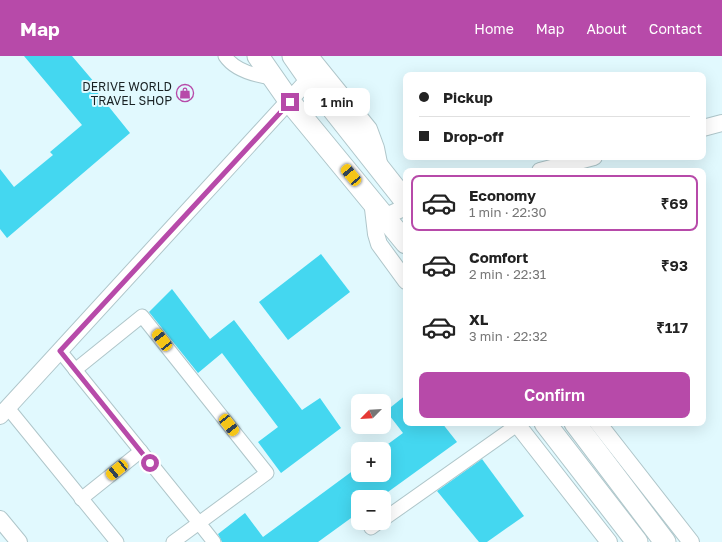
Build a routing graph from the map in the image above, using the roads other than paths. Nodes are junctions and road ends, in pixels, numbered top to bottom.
1 (225, 56) edge
2 (258, 56) edge
3 (293, 56) edge
4 (310, 56) edge
5 (273, 78) junction
6 (309, 79) junction
7 (290, 102) junction
8 (722, 123) edge
9 (706, 127) edge
10 (582, 160) edge
11 (552, 168) edge
12 (380, 170) junction
13 (403, 198) edge
14 (372, 200) junction
15 (403, 208) edge
16 (386, 216) junction
17 (403, 239) edge
18 (403, 277) edge
19 (60, 351) junction
20 (75, 370) junction
21 (4, 412) edge
22 (514, 426) edge
23 (519, 426) edge
24 (547, 426) edge
25 (577, 426) edge
26 (600, 426) edge
27 (141, 451) junction
28 (82, 498) junction
29 (391, 514) edge
30 (0, 519) edge
31 (199, 523) junction
32 (19, 542) edge
33 (117, 542) edge
34 (173, 542) edge
35 (214, 542) edge
36 (609, 542) edge
37 (637, 542) edge
38 (665, 542) edge
39 (691, 542) edge

1 - 5 street
2 - 5 main road
3 - 6 main road
4 - 12 street
5 - 7 main road
6 - 7 street
6 - 12 main road
7 - 14 main road
7 - 19 street
8 - 9 street
10 - 11 street
12 - 13 main road
14 - 16 main road
14 - 18 street
15 - 16 street
16 - 17 main road
19 - 20 street
19 - 21 street
20 - 27 street
20 - 31 street
21 - 28 street
22 - 29 street
23 - 36 street
24 - 37 main road
25 - 38 main road
26 - 39 street
27 - 28 street
27 - 31 street
28 - 33 street
30 - 32 street
31 - 34 street
31 - 35 street

